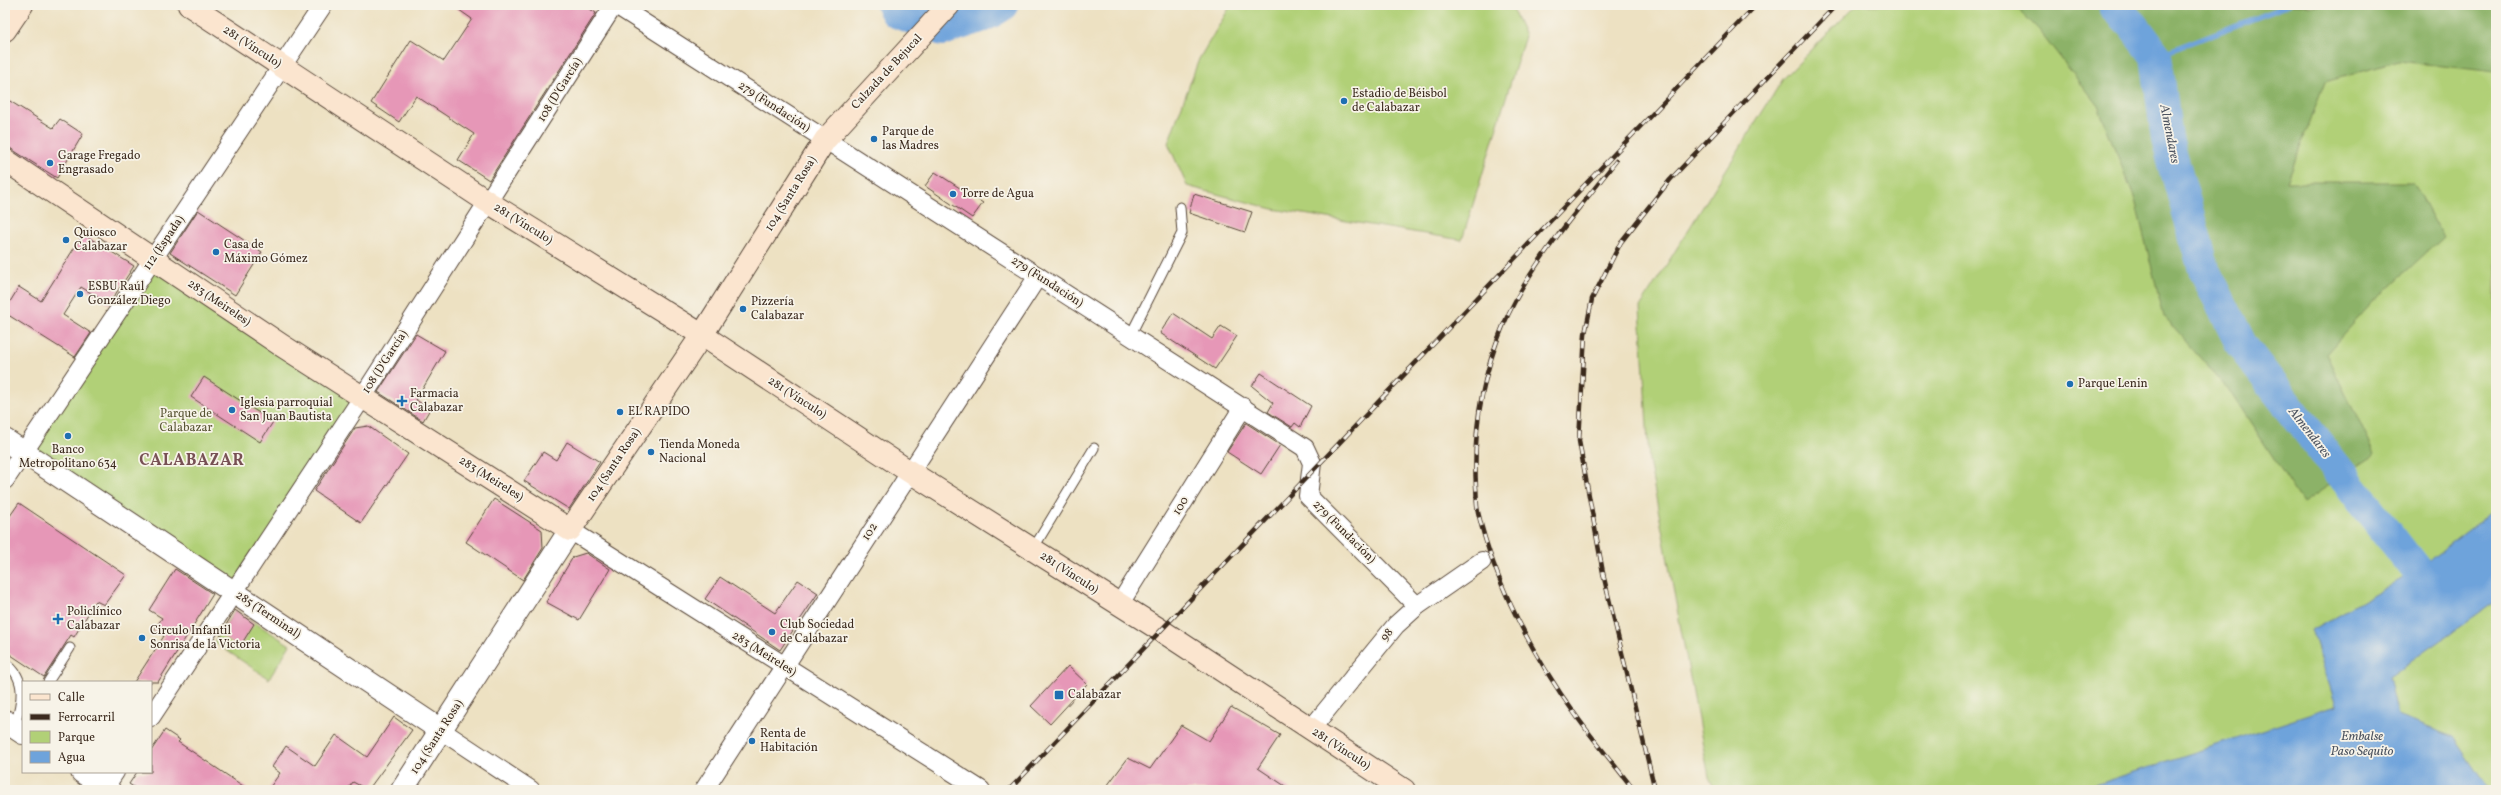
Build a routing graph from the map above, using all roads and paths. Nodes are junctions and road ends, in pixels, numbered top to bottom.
1 (22, 5) edge
2 (189, 5) edge
3 (323, 5) edge
4 (615, 5) edge
5 (949, 5) edge
6 (5, 30) edge
7 (282, 66) junction
8 (825, 140) junction
9 (5, 160) edge
10 (488, 202) junction
11 (1180, 207) dead end
12 (153, 259) junction
13 (1038, 276) junction
14 (702, 335) junction
15 (1130, 336) junction
16 (362, 398) junction
17 (1243, 407) junction
18 (5, 440) edge
19 (1094, 448) dead end
20 (24, 452) junction
21 (910, 472) junction
22 (5, 480) edge
23 (570, 530) junction
24 (1033, 549) junction
25 (1482, 561) dead end
26 (232, 591) junction
27 (1119, 605) junction
28 (1417, 606) junction
29 (70, 648) dead end
30 (5, 663) edge
31 (783, 666) junction
32 (49, 681) edge
33 (22, 693) edge
34 (22, 701) edge
35 (152, 715) edge
36 (16, 726) edge
37 (1311, 729) junction
38 (442, 731) junction
39 (84, 773) edge
40 (108, 785) edge
41 (402, 790) edge
42 (531, 790) edge
43 (704, 790) edge
44 (981, 790) edge
45 (1404, 790) edge

1 - 6 main road
2 - 7 main road, 281 (Vínculo)
3 - 7 street, 112 (Espada)
4 - 8 street, 279 (Fundación)
4 - 10 street, 108 (D'García)
5 - 8 main road, Calzada de Bejucal
7 - 10 main road, 281 (Vínculo)
7 - 12 street, 112 (Espada)
8 - 13 street, 279 (Fundación)
8 - 14 main road, 104 (Santa Rosa)
9 - 12 main road, 283 (Meireles)
10 - 14 main road, 281 (Vínculo)
10 - 16 street, 108 (D'García)
11 - 15 lane
12 - 16 main road, 283 (Meireles)
12 - 20 street, 112 (Espada)
13 - 15 street, 279 (Fundación)
13 - 21 street, 102
14 - 21 main road, 281 (Vínculo)
14 - 23 main road, 104 (Santa Rosa)
15 - 17 street, 279 (Fundación)
16 - 23 main road, 283 (Meireles)
16 - 26 street, 108 (D'García)
17 - 27 street, 100
17 - 28 street, 279 (Fundación)
18 - 20 street, 285 (Terminal)
19 - 24 lane
20 - 22 street, 112 (Espada)
20 - 26 street, 285 (Terminal)
21 - 24 main road, 281 (Vínculo)
21 - 31 street, 102
23 - 31 street, 283 (Meireles)
23 - 38 street, 104 (Santa Rosa)
24 - 27 main road, 281 (Vínculo)
25 - 28 street, 98
26 - 35 street, 108 (D'García)
26 - 38 street, 285 (Terminal)
27 - 37 main road, 281 (Vínculo)
28 - 37 street, 98
29 - 32 lane
30 - 33 lane
31 - 43 street, 102
31 - 44 street, 283 (Meireles)
34 - 36 lane
37 - 45 main road, 281 (Vínculo)
38 - 41 street, 104 (Santa Rosa)
38 - 42 street, 285 (Terminal)
39 - 40 street

